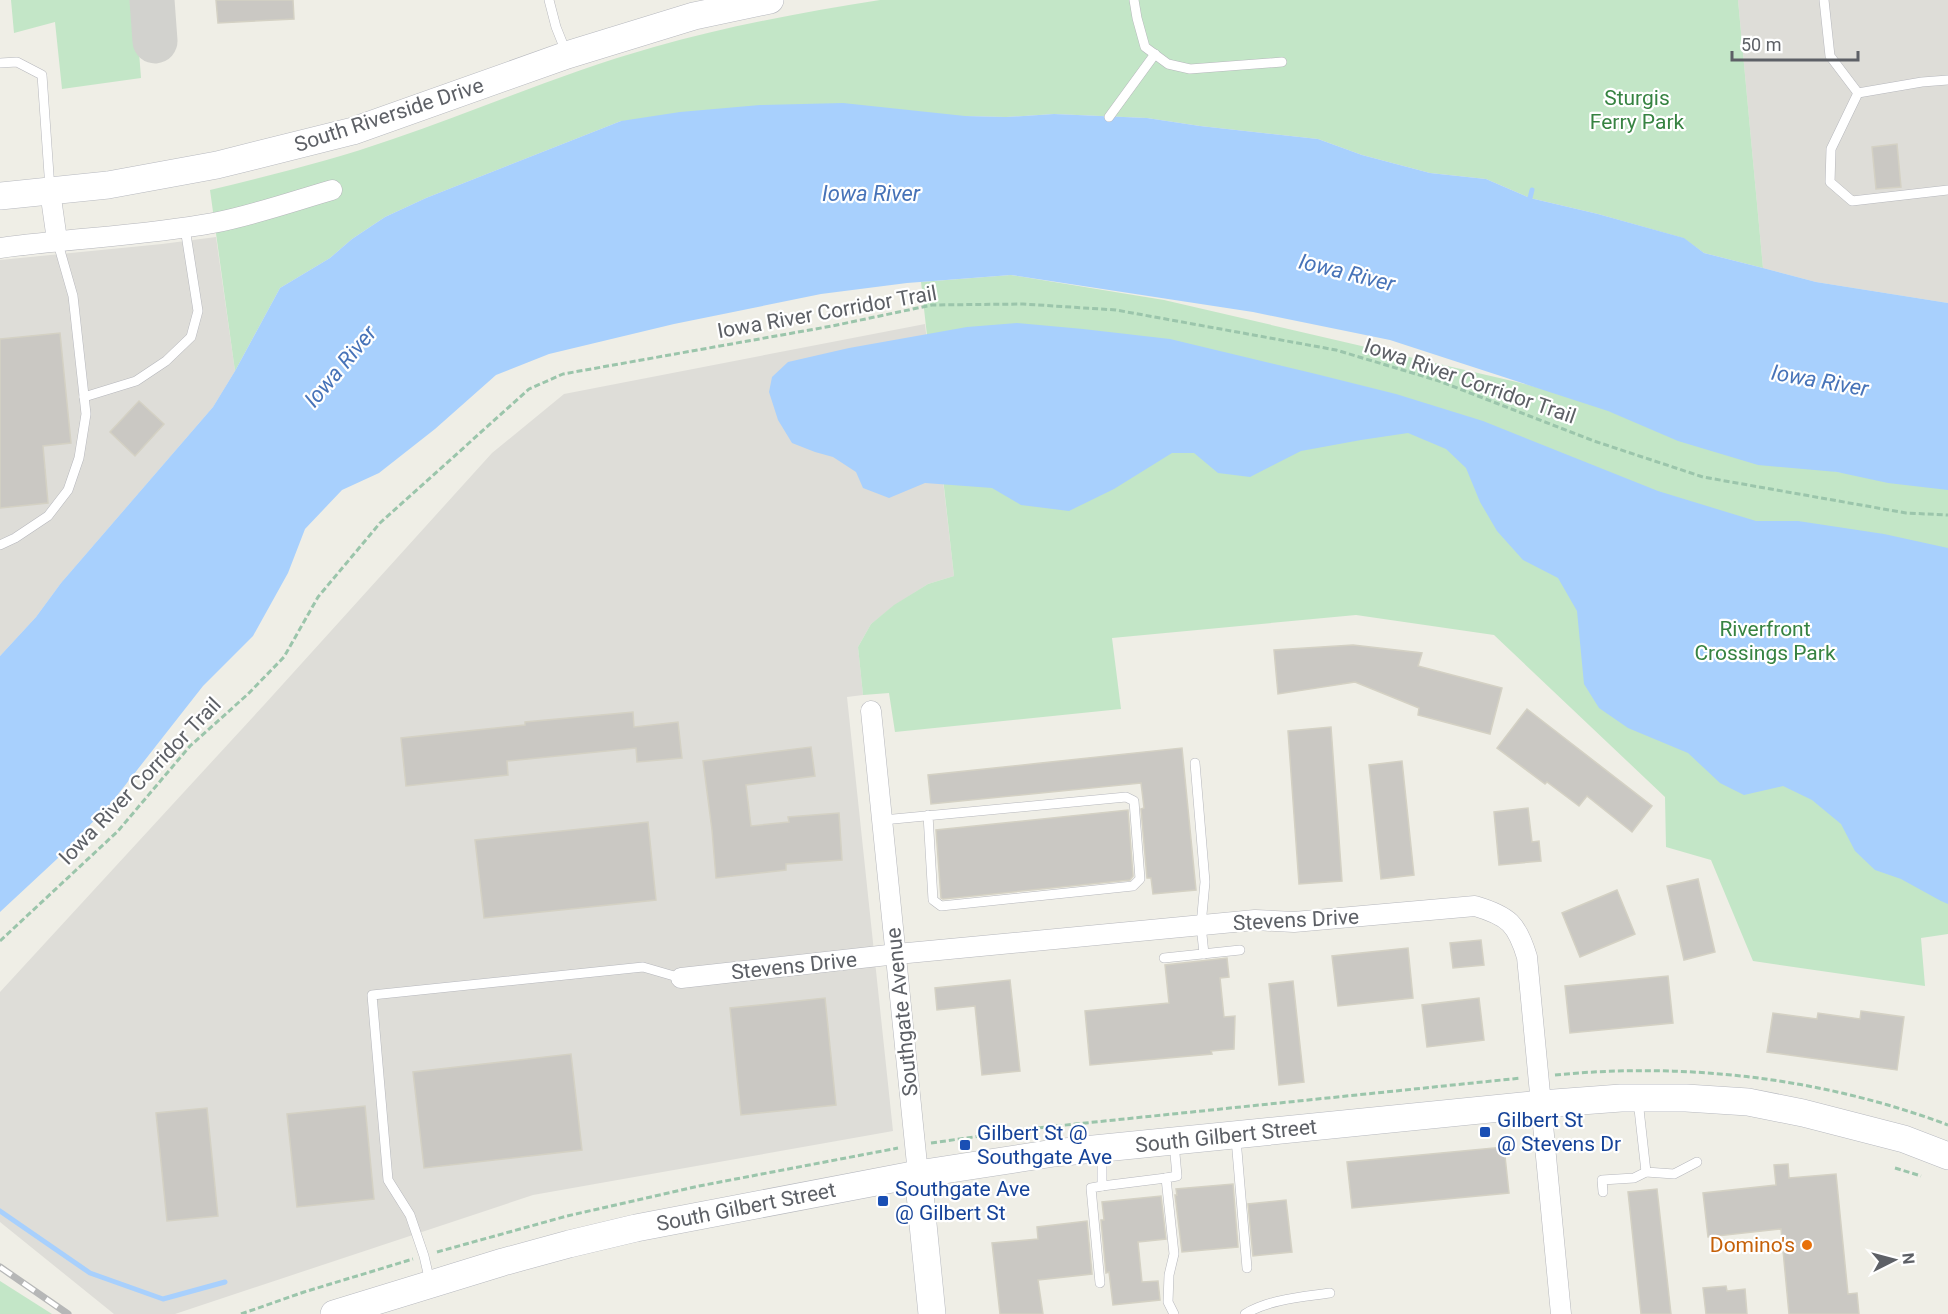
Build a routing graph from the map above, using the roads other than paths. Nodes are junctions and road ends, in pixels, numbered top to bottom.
1 (549, 0) edge
2 (771, 0) edge
3 (1134, 0) edge
4 (1824, 0) edge
5 (1155, 54) junction
6 (567, 55) junction
7 (1282, 62) dead end
8 (0, 63) edge
9 (1948, 80) edge
10 (1858, 93) junction
11 (1109, 117) dead end
12 (332, 190) dead end
13 (1948, 190) edge
14 (50, 191) junction
15 (0, 196) edge
16 (185, 228) junction
17 (57, 240) junction
18 (0, 248) edge
19 (84, 397) junction
20 (0, 545) edge
21 (871, 711) dead end
22 (1195, 763) dead end
23 (928, 815) junction
24 (883, 820) junction
25 (1201, 926) junction
26 (1240, 950) dead end
27 (897, 954) junction
28 (1204, 954) junction
29 (1164, 958) dead end
30 (681, 978) joint
31 (1637, 1098) junction
32 (1541, 1104) junction
33 (1236, 1135) junction
34 (1174, 1141) junction
35 (1102, 1148) junction
36 (1948, 1156) edge
37 (1697, 1162) dead end
38 (1646, 1172) junction
39 (918, 1174) junction
40 (1166, 1178) junction
41 (1102, 1186) junction
42 (1604, 1192) dead end
43 (1247, 1268) dead end
44 (1100, 1283) dead end
45 (430, 1284) junction
46 (1330, 1293) dead end
47 (334, 1314) edge
48 (932, 1314) edge
49 (1174, 1314) edge
50 (1245, 1314) edge
51 (1555, 1314) edge
52 (1561, 1314) edge

1 - 6 lane
2 - 6 main road, South Riverside Drive
3 - 5 lane
4 - 10 lane
5 - 7 lane
5 - 11 lane
6 - 14 main road, South Riverside Drive
8 - 14 lane
9 - 10 lane
10 - 13 lane
12 - 16 street
14 - 15 main road, South Riverside Drive
14 - 17 street
16 - 17 street
16 - 19 lane
17 - 18 street
17 - 19 lane
19 - 20 lane
21 - 24 street, Southgate Avenue
22 - 25 lane
23 - 23 lane
23 - 24 lane
24 - 27 street, Southgate Avenue
25 - 27 street, Stevens Drive
25 - 28 lane
25 - 32 street, Stevens Drive
26 - 28 lane
27 - 30 street, Stevens Drive
27 - 39 street, Southgate Avenue
28 - 29 lane
30 - 45 lane
31 - 32 main road, South Gilbert Street
31 - 36 main road, South Gilbert Street
31 - 38 lane
32 - 33 main road, South Gilbert Street
32 - 52 street, Stevens Drive
33 - 34 main road, South Gilbert Street
33 - 43 lane
34 - 35 main road, South Gilbert Street
34 - 40 lane
35 - 39 main road, South Gilbert Street
35 - 41 lane
37 - 38 lane
38 - 42 lane
39 - 45 main road, South Gilbert Street
39 - 48 main road, Southgate Avenue
40 - 41 lane
40 - 49 lane
41 - 44 lane
45 - 47 main road, South Gilbert Street
46 - 50 lane
51 - 52 lane

